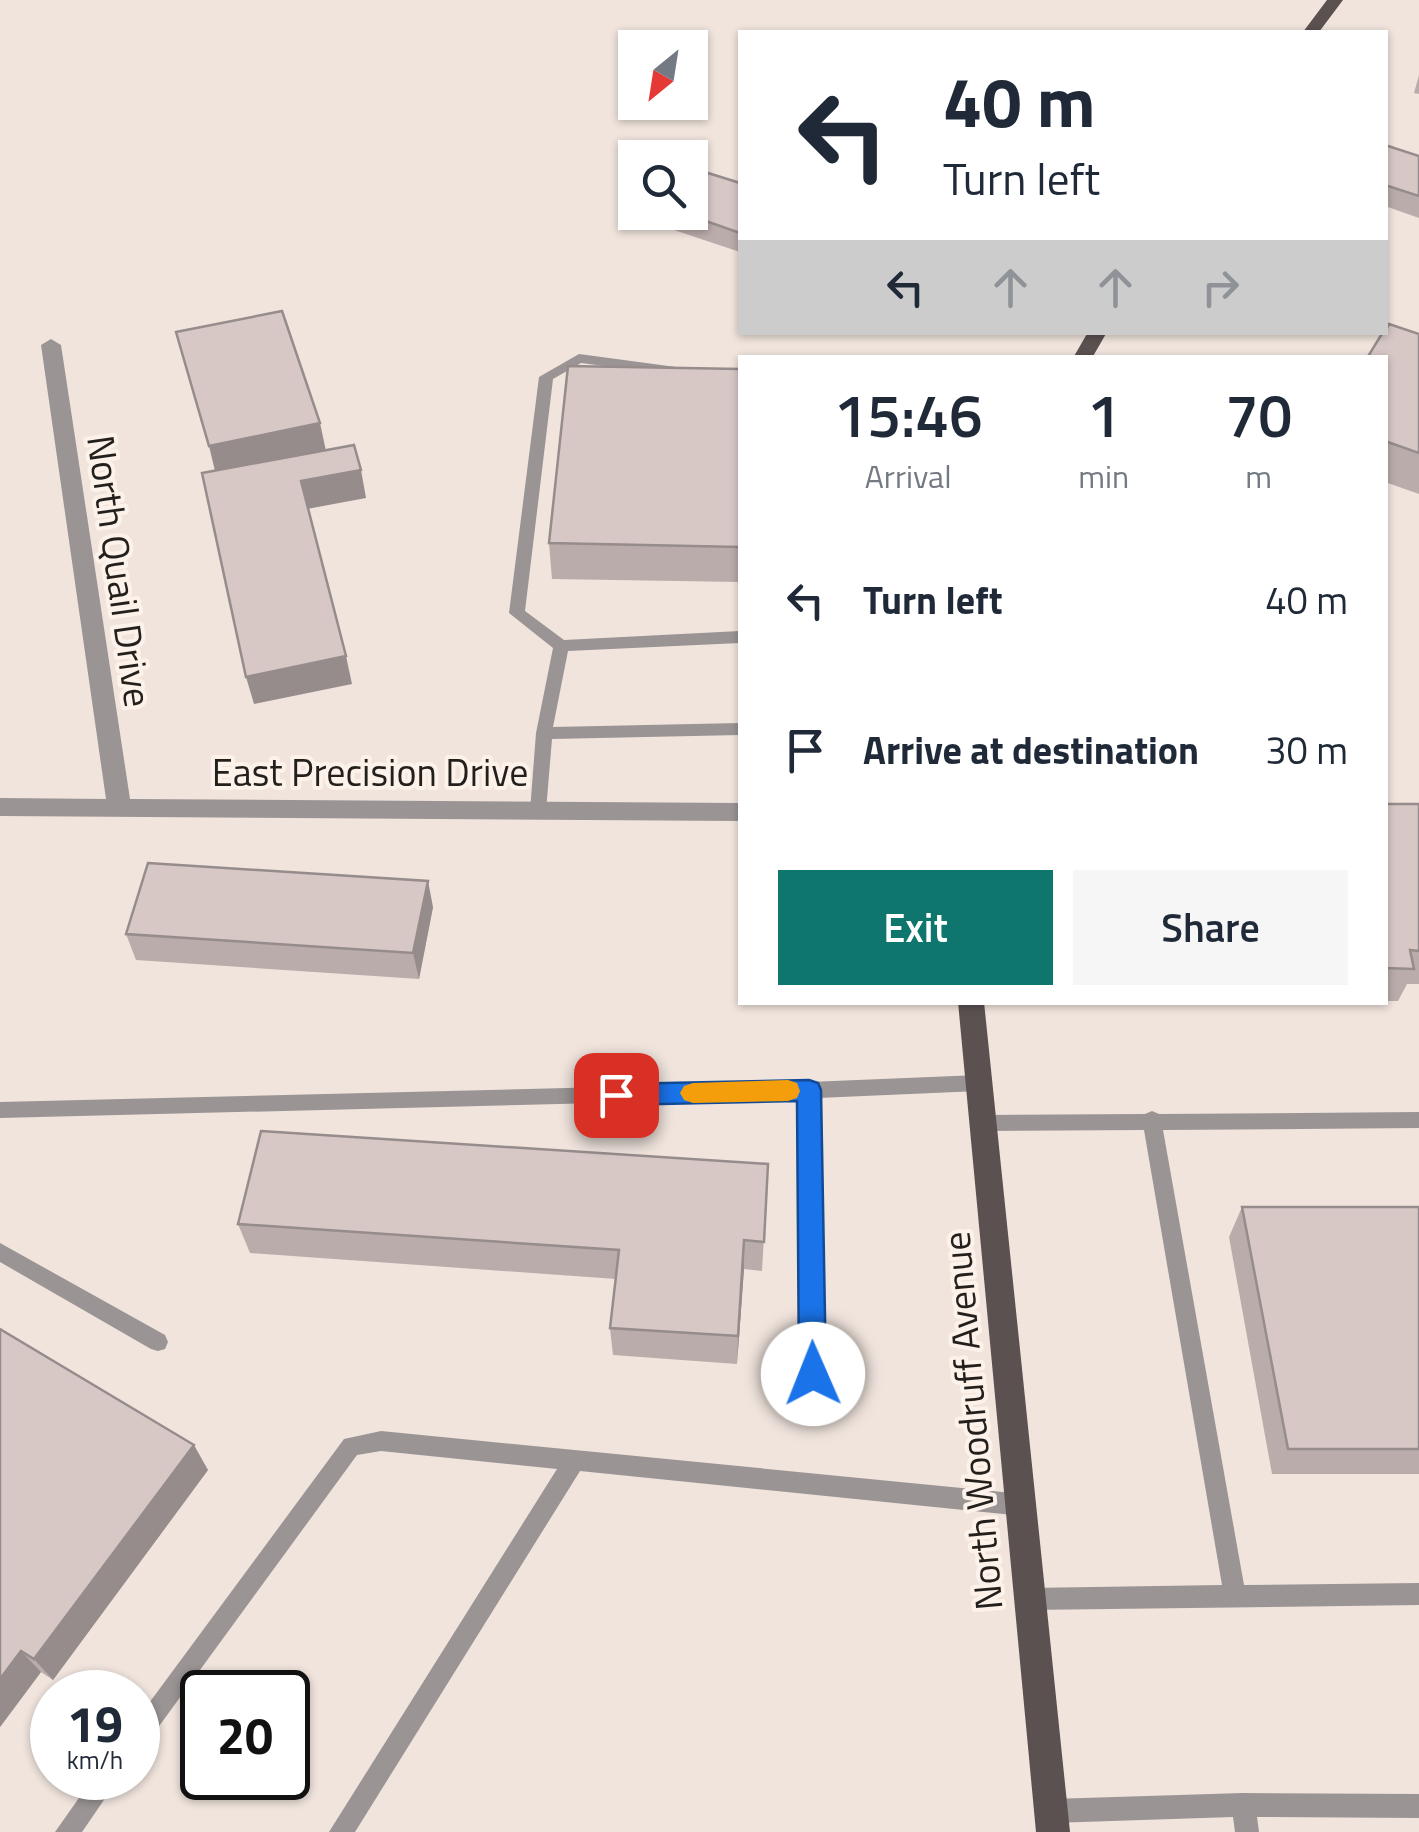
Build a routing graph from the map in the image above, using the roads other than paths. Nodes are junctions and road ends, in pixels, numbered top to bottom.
1 (1335, 0) edge
2 (1312, 30) edge
3 (52, 345) dead end
4 (686, 372) edge
5 (738, 638) edge
6 (561, 646) junction
7 (738, 728) edge
8 (544, 733) junction
9 (0, 807) edge
10 (119, 808) junction
11 (538, 810) junction
12 (738, 812) edge
13 (970, 1005) edge
14 (979, 1083) junction
15 (809, 1090) junction
16 (0, 1110) edge
17 (1152, 1118) junction
18 (1419, 1120) edge
19 (983, 1122) junction
20 (0, 1252) edge
21 (158, 1342) dead end
22 (813, 1374) dead end
23 (574, 1461) junction
24 (1023, 1505) junction
25 (1419, 1594) edge
26 (1236, 1597) junction
27 (1028, 1599) junction
28 (160, 1706) edge
29 (91, 1800) edge
30 (1243, 1805) junction
31 (1419, 1806) edge
32 (1052, 1821) edge
33 (67, 1832) edge
34 (341, 1832) edge
35 (1247, 1832) edge

1 - 2 main road
3 - 10 street, North Quail Drive
4 - 6 lane
5 - 6 lane
6 - 8 lane
7 - 8 lane
8 - 11 lane
9 - 10 street, East Precision Drive
10 - 11 street, East Precision Drive
11 - 12 street, East Precision Drive
13 - 14 main road, North Woodruff Avenue
14 - 15 lane
14 - 19 main road, North Woodruff Avenue
15 - 16 lane
15 - 22 lane
17 - 18 lane
17 - 19 lane
17 - 26 lane
19 - 24 main road, North Woodruff Avenue
20 - 21 lane
23 - 24 lane
23 - 28 lane
23 - 34 lane
24 - 27 main road, North Woodruff Avenue
25 - 26 lane
26 - 27 lane
27 - 32 main road, North Woodruff Avenue
29 - 33 lane
30 - 31 lane
30 - 32 lane
30 - 35 lane

